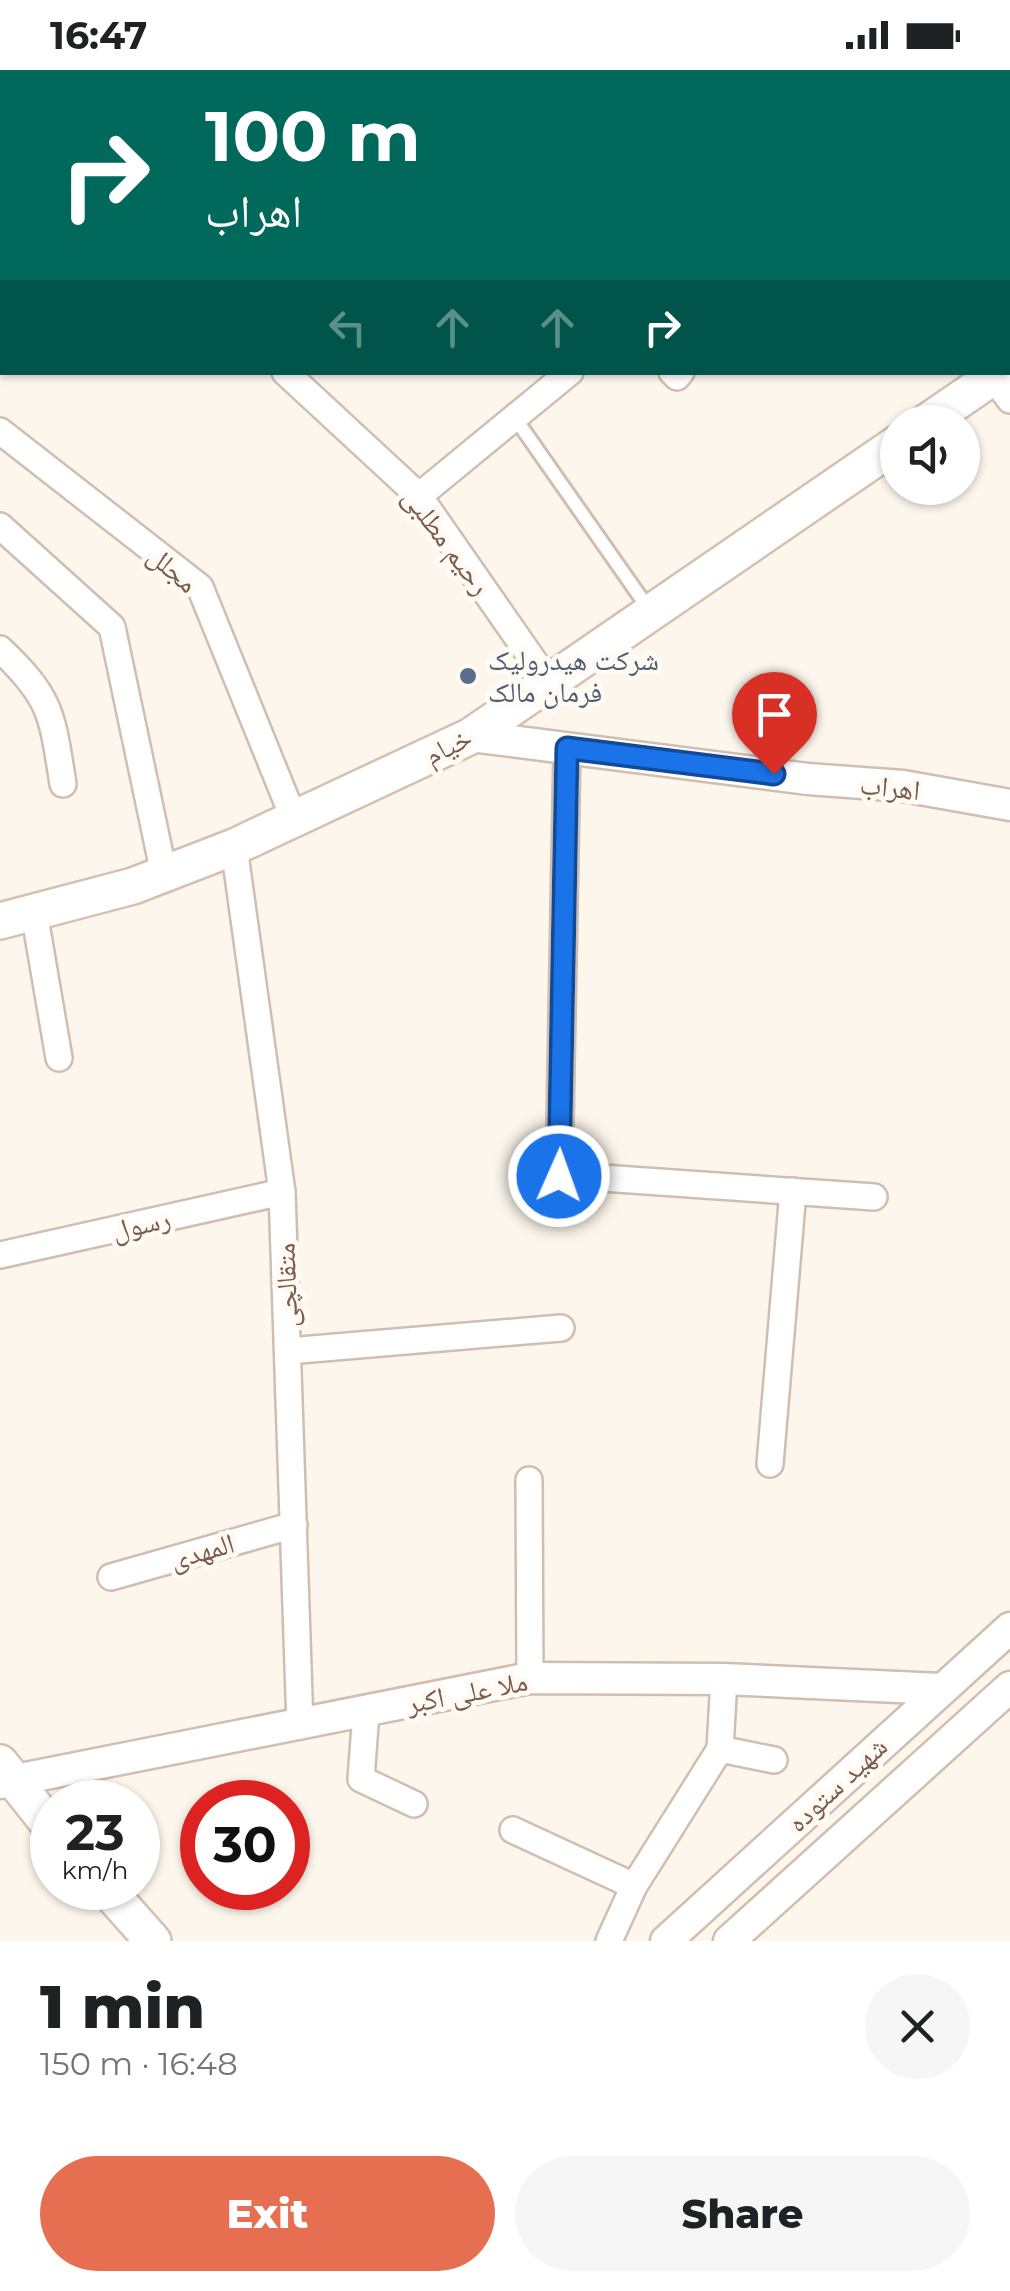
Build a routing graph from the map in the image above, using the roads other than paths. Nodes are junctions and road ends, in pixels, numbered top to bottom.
1 (288, 375) edge
2 (566, 375) edge
3 (1004, 376) edge
4 (955, 405) edge
5 (516, 418) junction
6 (0, 432) edge
7 (880, 455) edge
8 (419, 496) junction
9 (0, 526) edge
10 (651, 612) junction
11 (0, 650) edge
12 (549, 682) junction
13 (472, 736) junction
14 (567, 748) junction
15 (63, 784) dead end
16 (1010, 804) edge
17 (294, 819) junction
18 (234, 847) junction
19 (164, 874) junction
20 (17, 916) edge
21 (59, 1058) dead end
22 (793, 1191) junction
23 (282, 1192) junction
24 (874, 1196) dead end
25 (0, 1255) edge
26 (561, 1328) dead end
27 (288, 1351) junction
28 (770, 1464) dead end
29 (529, 1480) dead end
30 (294, 1525) junction
31 (111, 1577) dead end
32 (1010, 1628) edge
33 (530, 1678) junction
34 (724, 1678) junction
35 (941, 1688) junction
36 (1009, 1688) edge
37 (366, 1712) junction
38 (300, 1726) junction
39 (720, 1749) junction
40 (774, 1760) dead end
41 (4, 1776) edge
42 (30, 1804) edge
43 (414, 1804) dead end
44 (512, 1830) dead end
45 (634, 1886) junction
46 (126, 1910) edge
47 (609, 1940) edge
48 (153, 1941) edge
49 (666, 1941) edge
50 (729, 1941) edge

1 - 8 street, رحیم مطلبی
2 - 5 street
3 - 4 main road
5 - 8 street
5 - 10 lane
6 - 17 street, مجلل
7 - 10 main road, خیام
8 - 12 street, رحیم مطلبی
9 - 19 street
10 - 12 main road, خیام
11 - 15 street
12 - 13 main road, خیام
13 - 14 street, اهراب
13 - 17 main road, خیام
14 - 16 street, اهراب
14 - 22 street
17 - 18 main road, خیام
18 - 19 main road, خیام
18 - 23 street, متقالچی
19 - 20 main road, خیام
20 - 21 street
22 - 24 street
22 - 28 street
23 - 25 street, رسول
23 - 27 street, متقالچی
26 - 27 street
27 - 30 street, متقالچی
29 - 33 street
30 - 31 street, المهدی
30 - 38 street, متقالچی
32 - 35 street, شهید ستوده
33 - 34 street, ملا علی اکبر
33 - 37 street, ملا علی اکبر
34 - 35 street, ملا علی اکبر
34 - 39 street
35 - 49 street, شهید ستوده
36 - 50 street, شهید ستوده
37 - 38 street, ملا علی اکبر
37 - 43 street
38 - 41 street, ملا علی اکبر
39 - 40 street
39 - 45 street
41 - 42 main road
44 - 45 street
45 - 47 street
46 - 48 main road

